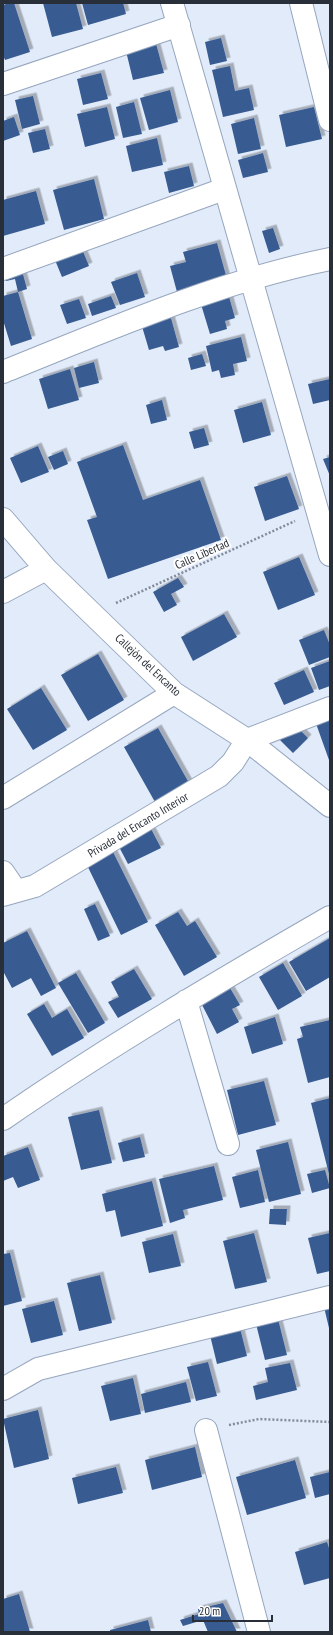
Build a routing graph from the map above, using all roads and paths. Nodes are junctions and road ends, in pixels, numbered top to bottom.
1 (172, 3) edge
2 (301, 3) edge
3 (179, 25) junction
4 (3, 84) edge
5 (330, 120) edge
6 (224, 189) junction
7 (330, 259) edge
8 (3, 269) edge
9 (250, 278) junction
10 (3, 372) edge
11 (318, 511) junction
12 (3, 519) edge
13 (330, 555) edge
14 (46, 569) junction
15 (3, 592) edge
16 (93, 613) junction
17 (174, 693) junction
18 (330, 708) edge
19 (247, 740) junction
20 (3, 798) edge
21 (330, 806) edge
22 (3, 872) edge
23 (9, 893) edge
24 (330, 917) edge
25 (186, 1001) junction
26 (3, 1119) edge
27 (228, 1144) dead end
28 (330, 1297) edge
29 (3, 1389) edge
30 (330, 1422) edge
31 (206, 1430) joint
32 (259, 1632) edge

1 - 3 street
2 - 5 street
3 - 4 street
3 - 6 street
6 - 8 street
6 - 9 street
7 - 9 street
9 - 10 street
9 - 11 street
11 - 13 street
11 - 16 path, Calle Libertad
12 - 14 street, Callejón del Encanto
14 - 15 street
14 - 16 street, Callejón del Encanto
16 - 17 street, Callejón del Encanto
17 - 19 street, Callejón del Encanto
17 - 20 street
18 - 19 street
19 - 21 street, Callejón del Encanto
19 - 23 street, Privada del Encanto Interior
22 - 23 street
24 - 25 street
25 - 26 street
25 - 27 street
28 - 29 street
30 - 31 path
31 - 32 street

